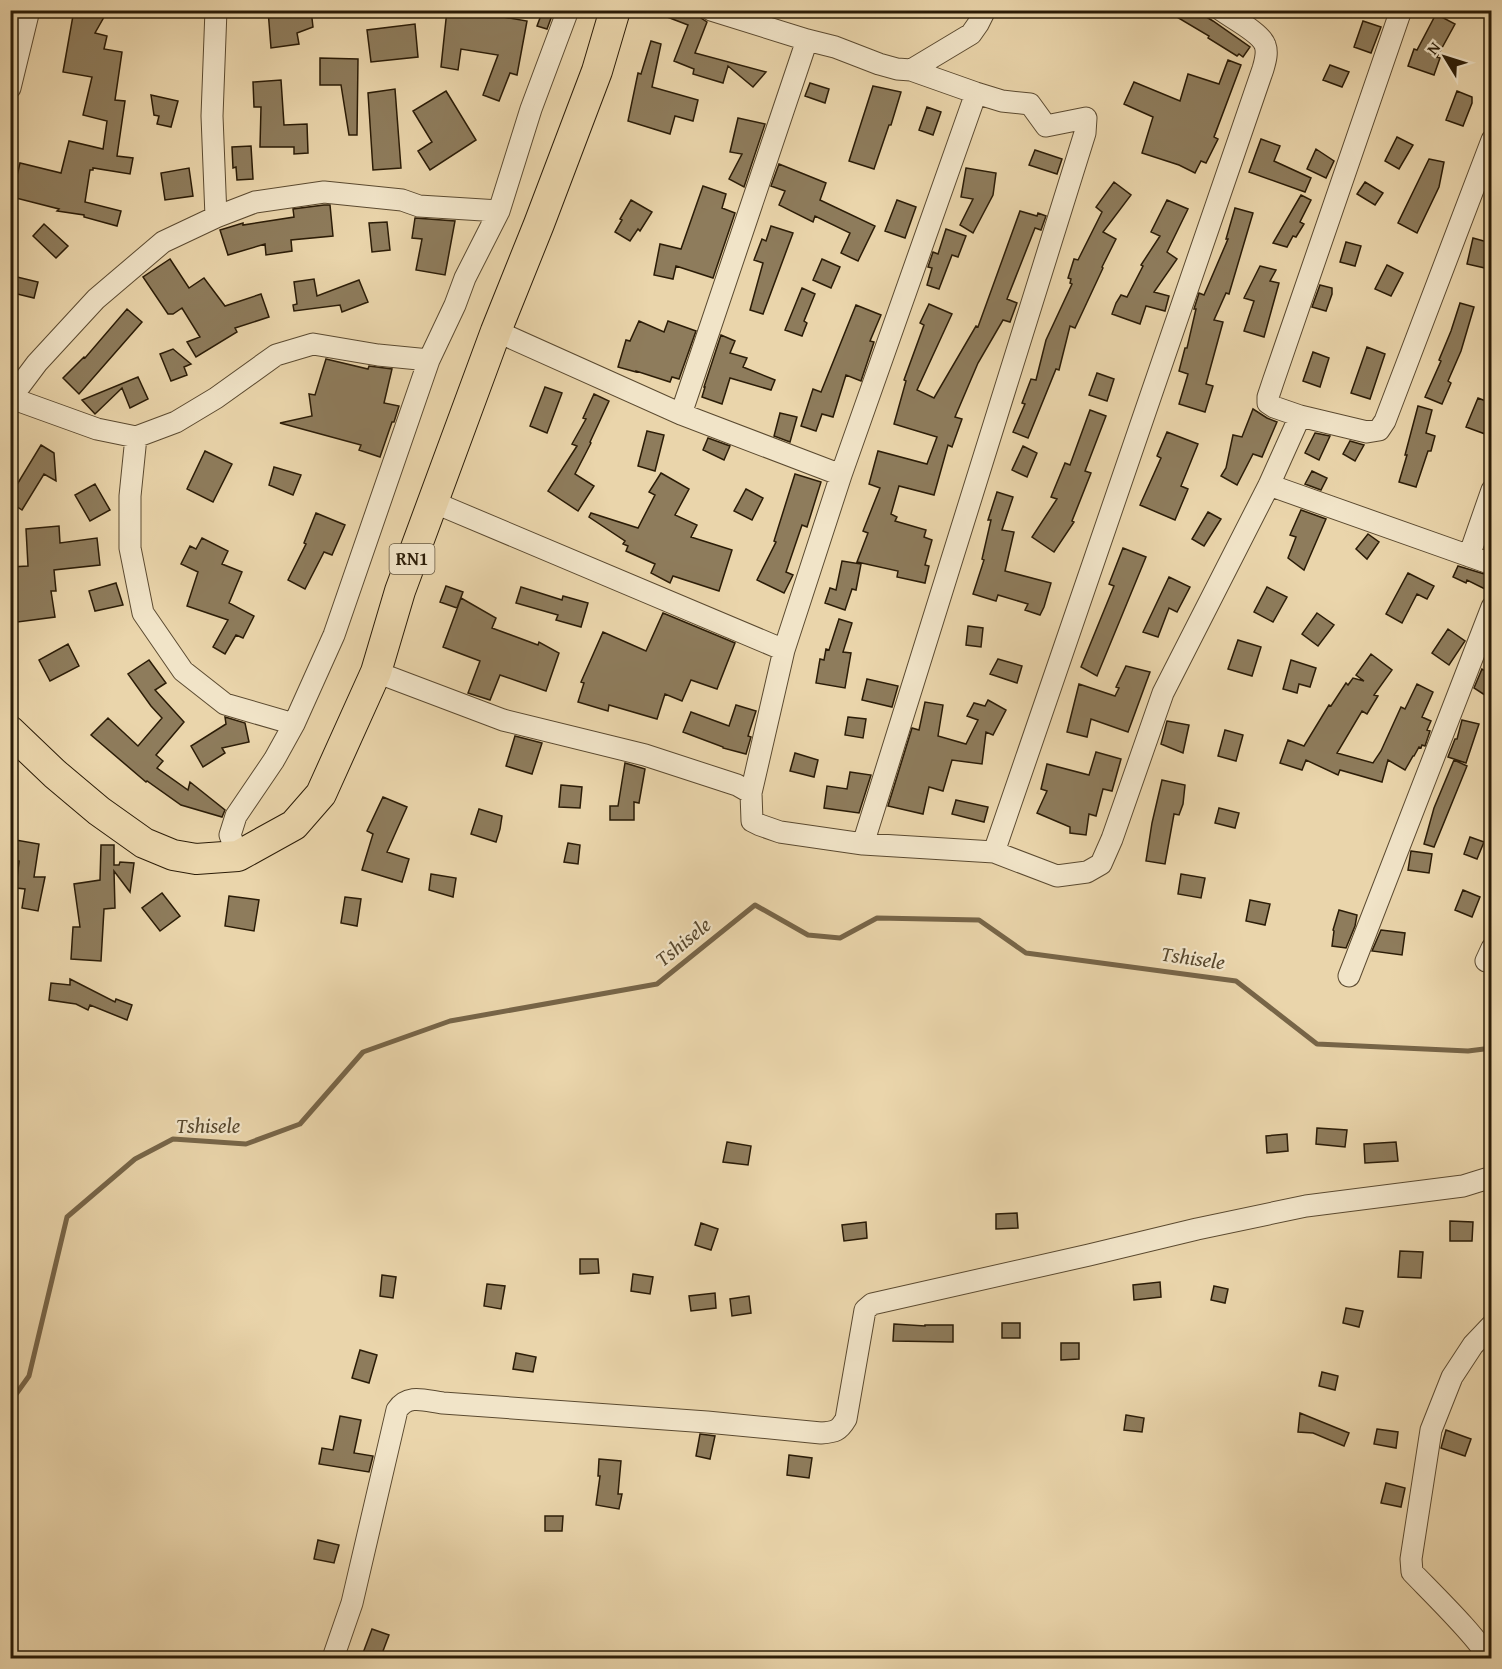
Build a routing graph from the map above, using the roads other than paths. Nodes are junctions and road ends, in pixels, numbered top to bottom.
1 (29, 10) edge
2 (216, 10) edge
3 (568, 10) edge
4 (615, 10) edge
5 (711, 10) edge
6 (985, 10) edge
7 (1221, 10) edge
8 (1401, 10) edge
9 (807, 40) junction
10 (910, 70) junction
11 (10, 88) edge
12 (976, 93) junction
13 (1491, 140) edge
14 (500, 211) junction
15 (216, 217) junction
16 (496, 331) junction
17 (429, 360) junction
18 (11, 399) edge
19 (681, 414) junction
20 (1300, 416) junction
21 (136, 437) junction
22 (841, 475) junction
23 (1269, 485) junction
24 (1491, 490) edge
25 (433, 502) junction
26 (1469, 556) junction
27 (1491, 564) edge
28 (1491, 607) edge
29 (784, 650) junction
30 (376, 672) junction
31 (294, 724) junction
32 (10, 731) edge
33 (751, 794) junction
34 (863, 844) junction
35 (994, 852) junction
36 (238, 856) junction
37 (1349, 976) dead end
38 (1491, 1177) edge
39 (1491, 1325) edge
40 (333, 1659) edge
41 (1487, 1659) edge

1 - 11 street
2 - 15 street
3 - 14 street
4 - 16 highway, RN1
5 - 9 street
6 - 10 street
7 - 35 street
8 - 20 street
9 - 10 street
9 - 19 street
10 - 12 street
12 - 22 street
12 - 34 street
13 - 20 street
14 - 15 street
14 - 17 street
15 - 18 street
16 - 19 street
16 - 25 highway, RN1
17 - 21 street
17 - 31 street
18 - 21 street
19 - 22 street
20 - 23 street
21 - 31 street
22 - 29 street
23 - 26 street
23 - 35 street
24 - 26 street
25 - 29 street
25 - 30 highway, RN1
26 - 27 street
28 - 37 street
29 - 33 street
30 - 33 street
30 - 36 highway, RN1
31 - 36 street
32 - 36 highway, RN1
33 - 34 street
34 - 35 street
38 - 40 street
39 - 41 street

